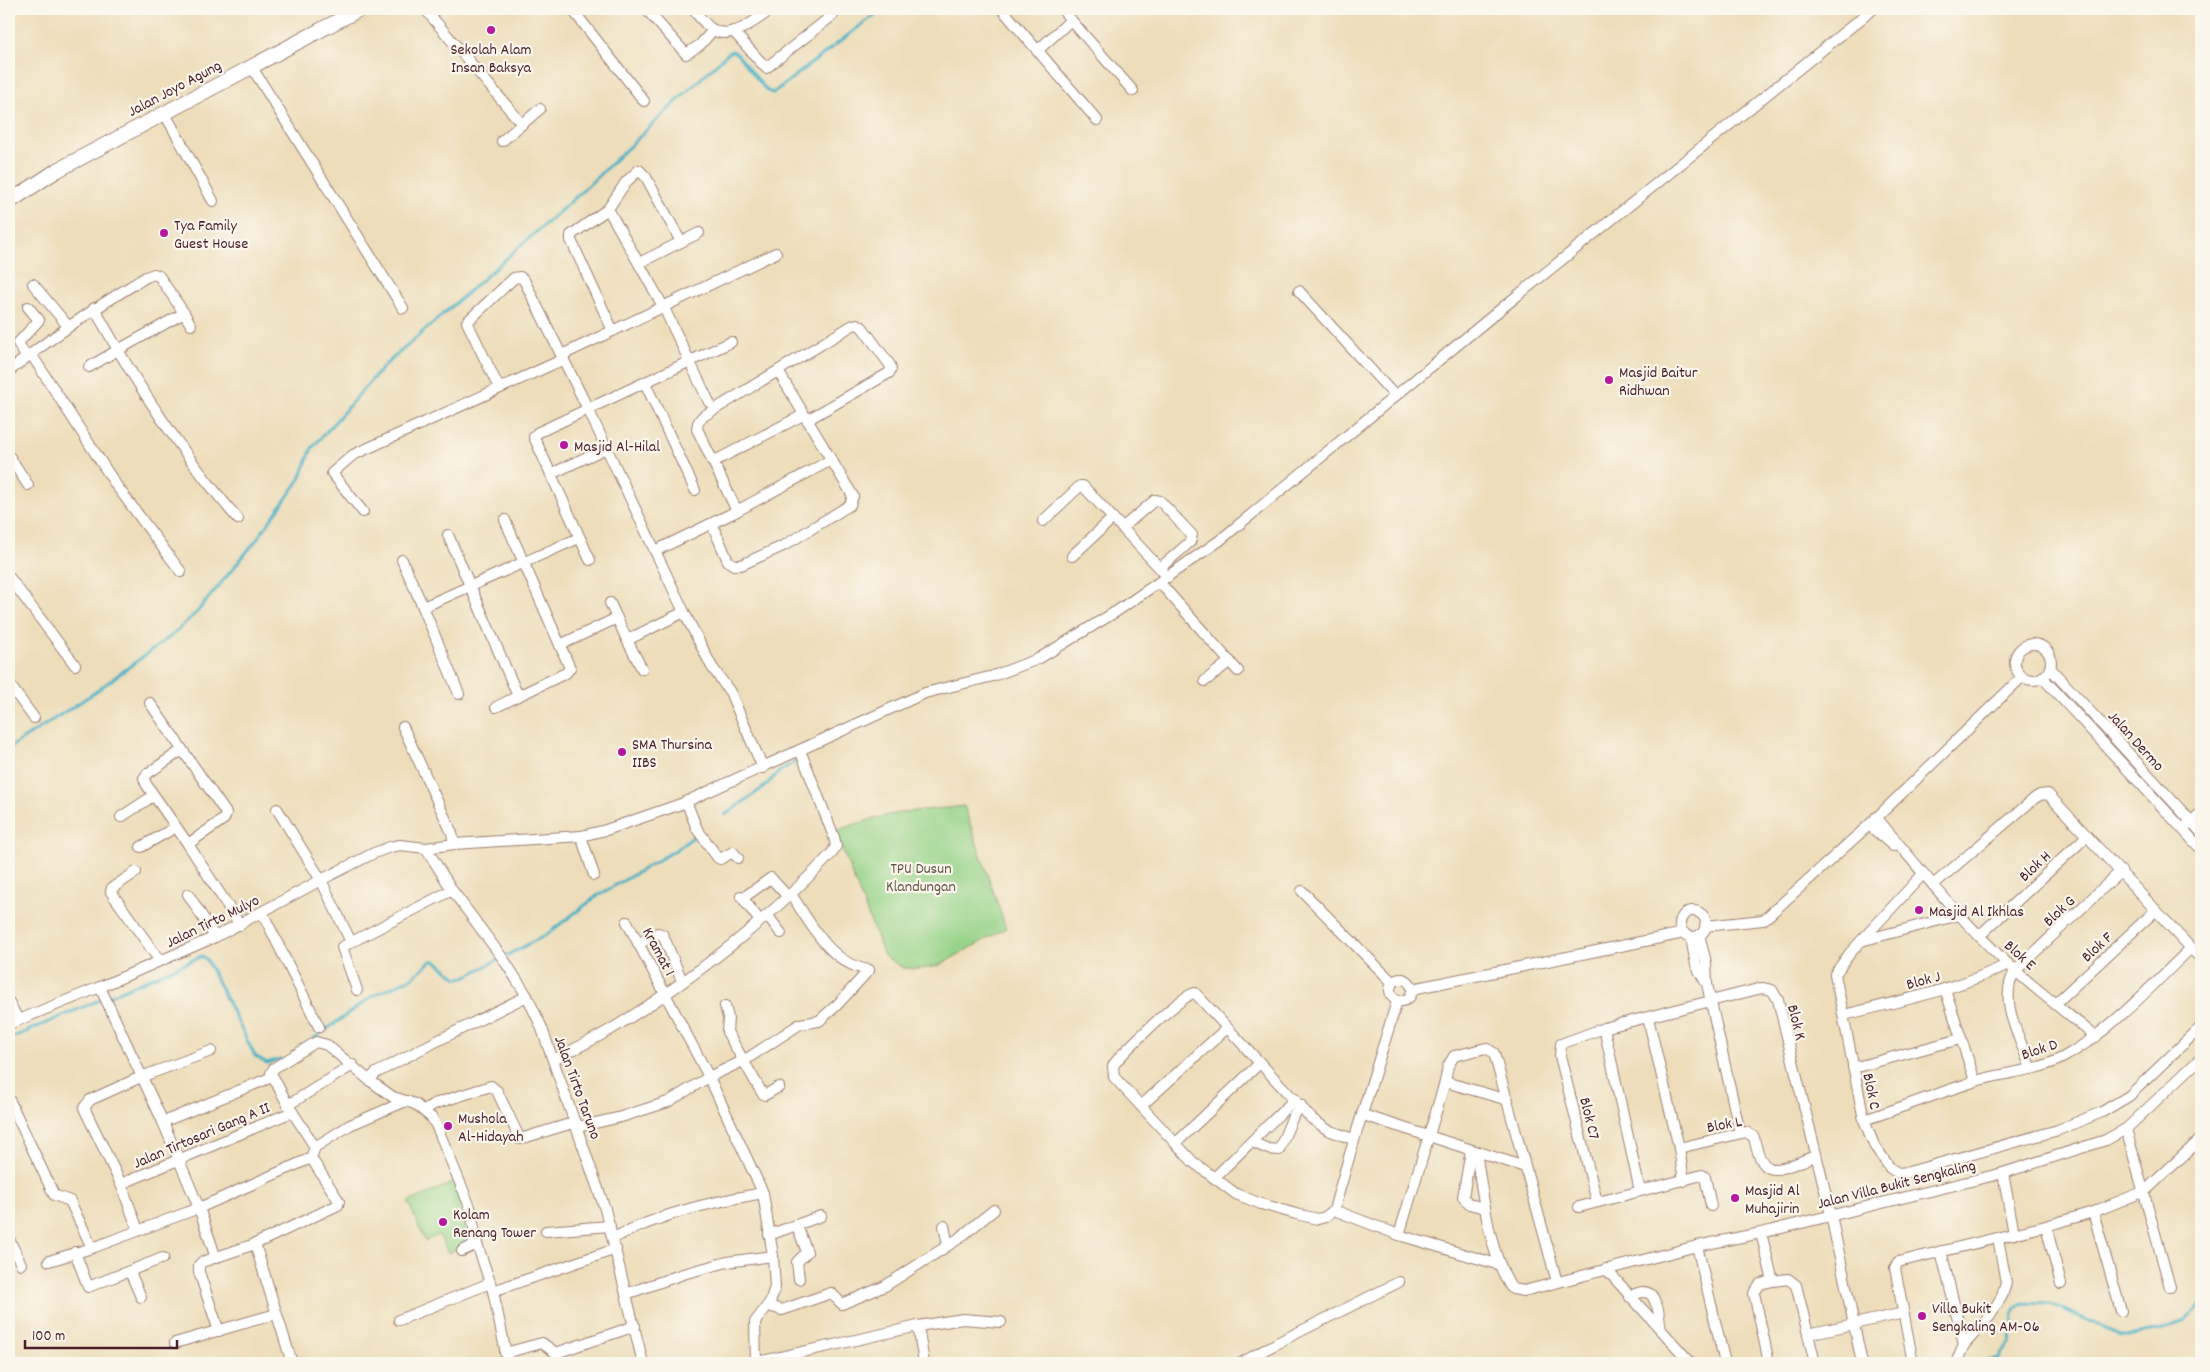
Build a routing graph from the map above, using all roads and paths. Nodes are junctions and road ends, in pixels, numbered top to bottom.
1 (360, 9) edge
2 (426, 9) edge
3 (572, 9) edge
4 (646, 9) edge
5 (693, 9) edge
6 (772, 9) edge
7 (827, 9) edge
8 (1002, 9) edge
9 (1062, 9) edge
10 (1873, 9) edge
11 (1071, 20) junction
12 (712, 30) junction
13 (732, 31) junction
14 (1037, 51) junction
15 (251, 66) junction
16 (1133, 92) dead end
17 (644, 101) dead end
18 (540, 109) dead end
19 (164, 112) junction
20 (1097, 120) dead end
21 (522, 124) junction
22 (502, 140) dead end
23 (213, 201) dead end
24 (9, 202) edge
25 (608, 209) junction
26 (699, 234) dead end
27 (681, 242) junction
28 (776, 253) dead end
29 (639, 263) junction
30 (33, 284) dead end
31 (1299, 291) dead end
32 (28, 308) dead end
33 (94, 308) junction
34 (403, 308) dead end
35 (664, 308) junction
36 (184, 313) junction
37 (191, 325) dead end
38 (68, 326) junction
39 (613, 331) junction
40 (731, 342) dead end
41 (118, 350) junction
42 (29, 355) junction
43 (563, 357) junction
44 (690, 361) junction
45 (90, 366) dead end
46 (9, 371) edge
47 (778, 371) junction
48 (645, 383) junction
49 (499, 388) junction
50 (1395, 396) junction
51 (709, 402) dead end
52 (588, 409) junction
53 (805, 417) junction
54 (606, 448) junction
55 (9, 456) edge
56 (832, 460) junction
57 (713, 462) junction
58 (551, 474) junction
59 (28, 485) dead end
60 (695, 490) dead end
61 (737, 511) junction
62 (363, 512) dead end
63 (1113, 518) junction
64 (238, 519) dead end
65 (505, 520) dead end
66 (1043, 520) dead end
67 (712, 524) junction
68 (1122, 528) junction
69 (448, 535) dead end
70 (579, 538) junction
71 (655, 551) junction
72 (1072, 556) dead end
73 (402, 560) dead end
74 (590, 560) dead end
75 (524, 563) junction
76 (1160, 568) junction
77 (181, 572) dead end
78 (9, 577) edge
79 (1164, 580) junction
80 (470, 586) junction
81 (610, 603) dead end
82 (423, 607) junction
83 (684, 612) junction
84 (616, 618) junction
85 (627, 640) junction
86 (560, 645) junction
87 (1230, 661) junction
88 (75, 665) dead end
89 (2050, 668) junction
90 (642, 669) dead end
91 (1238, 671) dead end
92 (2022, 677) junction
93 (2042, 678) junction
94 (1205, 681) dead end
95 (9, 684) edge
96 (459, 694) dead end
97 (518, 696) junction
98 (150, 703) dead end
99 (496, 707) dead end
100 (34, 718) dead end
101 (404, 726) dead end
102 (182, 750) junction
103 (800, 750) junction
104 (763, 768) junction
105 (153, 796) junction
106 (2172, 800) junction
107 (686, 801) junction
108 (2163, 807) junction
109 (277, 809) dead end
110 (2201, 813) edge
111 (122, 817) dead end
112 (1872, 821) junction
113 (2192, 822) junction
114 (176, 827) junction
115 (2183, 829) junction
116 (2201, 832) edge
117 (580, 836) junction
118 (2087, 836) junction
119 (188, 844) junction
120 (454, 844) junction
121 (141, 847) dead end
122 (426, 848) junction
123 (2201, 849) edge
124 (738, 858) dead end
125 (2121, 871) junction
126 (136, 872) dead end
127 (1923, 874) junction
128 (594, 875) dead end
129 (322, 880) junction
130 (1933, 885) junction
131 (452, 890) junction
132 (1302, 891) dead end
133 (188, 894) dead end
134 (789, 896) junction
135 (2156, 910) junction
136 (262, 912) junction
137 (1959, 915) junction
138 (764, 918) junction
139 (627, 922) dead end
140 (240, 924) junction
141 (1695, 933) junction
142 (782, 934) dead end
143 (1980, 936) junction
144 (215, 937) junction
145 (1860, 941) junction
146 (351, 942) junction
147 (638, 944) junction
148 (2191, 948) junction
149 (2201, 959) edge
150 (160, 961) junction
151 (2011, 967) junction
152 (682, 981) junction
153 (1392, 982) junction
154 (1412, 989) junction
155 (1945, 989) junction
156 (357, 990) dead end
157 (104, 994) junction
158 (666, 994) junction
159 (527, 996) junction
160 (1397, 1001) junction
161 (9, 1002) edge
162 (1711, 1003) junction
163 (2056, 1003) junction
164 (725, 1006) dead end
165 (1844, 1015) junction
166 (1648, 1018) junction
167 (14, 1022) edge
168 (319, 1027) dead end
169 (2201, 1027) edge
170 (1227, 1028) junction
171 (1604, 1028) junction
172 (2096, 1038) junction
173 (1960, 1039) junction
174 (1564, 1042) joint
175 (211, 1051) dead end
176 (2201, 1058) edge
177 (554, 1060) junction
178 (745, 1060) junction
179 (1260, 1063) junction
180 (353, 1065) junction
181 (1853, 1068) junction
182 (2032, 1069) junction
183 (141, 1077) junction
184 (272, 1077) junction
185 (372, 1077) junction
186 (709, 1077) junction
187 (1975, 1081) junction
188 (1445, 1082) junction
189 (780, 1087) dead end
190 (9, 1099) edge
191 (1508, 1100) junction
192 (406, 1101) junction
193 (1298, 1102) junction
194 (1141, 1106) junction
195 (428, 1108) junction
196 (290, 1109) junction
197 (1290, 1112) junction
198 (1363, 1115) junction
199 (1864, 1120) junction
200 (162, 1122) junction
201 (577, 1124) junction
202 (2126, 1129) junction
203 (1740, 1133) junction
204 (1428, 1136) junction
205 (1353, 1139) junction
206 (2201, 1139) edge
207 (1252, 1142) junction
208 (1176, 1143) junction
209 (315, 1147) junction
210 (1679, 1148) junction
211 (1474, 1151) junction
212 (1816, 1156) junction
213 (311, 1158) junction
214 (179, 1160) junction
215 (1525, 1167) junction
216 (2003, 1173) junction
217 (1214, 1178) junction
218 (1684, 1181) junction
219 (121, 1184) junction
220 (1640, 1191) junction
221 (2145, 1191) junction
222 (763, 1193) junction
223 (1597, 1202) junction
224 (1711, 1206) dead end
225 (1579, 1207) dead end
226 (199, 1208) junction
227 (1485, 1208) junction
228 (994, 1210) dead end
229 (1334, 1210) junction
230 (2093, 1212) junction
231 (1831, 1214) junction
232 (821, 1216) dead end
233 (610, 1226) junction
234 (797, 1226) junction
235 (944, 1226) dead end
236 (2046, 1226) junction
237 (138, 1230) junction
238 (546, 1231) dead end
239 (1761, 1233) junction
240 (2014, 1234) junction
241 (769, 1235) junction
242 (1399, 1235) junction
243 (613, 1238) junction
244 (1998, 1238) junction
245 (9, 1239) edge
246 (255, 1244) junction
247 (477, 1244) junction
248 (948, 1245) junction
249 (1697, 1246) junction
250 (92, 1248) junction
251 (462, 1250) dead end
252 (616, 1250) junction
253 (1941, 1251) junction
254 (75, 1252) junction
255 (773, 1256) junction
256 (163, 1258) dead end
257 (216, 1258) junction
258 (49, 1261) dead end
259 (21, 1264) dead end
260 (1500, 1265) junction
261 (1606, 1270) junction
262 (130, 1272) junction
263 (799, 1279) dead end
264 (1773, 1281) junction
265 (1399, 1282) dead end
266 (1558, 1282) junction
267 (2062, 1284) dead end
268 (491, 1287) junction
269 (2170, 1287) dead end
270 (626, 1294) junction
271 (141, 1297) dead end
272 (1630, 1297) junction
273 (770, 1302) junction
274 (2121, 1311) dead end
275 (1904, 1313) junction
276 (276, 1314) junction
277 (398, 1320) dead end
278 (1001, 1322) dead end
279 (1853, 1325) junction
280 (634, 1326) junction
281 (918, 1326) junction
282 (219, 1331) junction
283 (1661, 1332) junction
284 (1808, 1334) junction
285 (175, 1343) dead end
286 (1964, 1345) junction
287 (556, 1353) junction
288 (507, 1358) edge
289 (292, 1363) edge
290 (560, 1363) edge
291 (643, 1363) edge
292 (754, 1363) edge
293 (924, 1363) edge
294 (1242, 1363) edge
295 (1691, 1363) edge
296 (1726, 1363) edge
297 (1769, 1363) edge
298 (1815, 1363) edge
299 (1862, 1363) edge
300 (1913, 1363) edge
301 (1956, 1363) edge

1 - 15 main road, Jalan Joyo Agung
2 - 21 street
3 - 17 street
4 - 12 street
5 - 12 street
6 - 13 street
7 - 13 street
8 - 14 street
9 - 11 street
10 - 50 street, Jalan Tirto Mulyo
11 - 14 street
11 - 16 street
12 - 13 street
14 - 20 street
15 - 19 main road, Jalan Joyo Agung
15 - 34 street
18 - 21 street
19 - 23 street
19 - 24 main road, Jalan Joyo Agung
21 - 22 street
25 - 27 street
25 - 29 street
25 - 39 street
26 - 27 street
27 - 29 street
28 - 35 street
29 - 35 street
30 - 38 street
31 - 50 street
32 - 42 street
33 - 36 street
33 - 38 street
33 - 41 street
35 - 39 street
35 - 44 street
36 - 37 street
36 - 41 street
38 - 42 street
39 - 43 street
40 - 44 street
41 - 45 street
41 - 64 street
42 - 46 street
42 - 77 street
43 - 49 street
43 - 49 street
43 - 52 street
44 - 48 street
44 - 51 street
47 - 53 street
47 - 53 street
47 - 57 street
48 - 52 street
48 - 60 street
49 - 62 street
50 - 79 street, Jalan Tirto Mulyo
52 - 54 street
52 - 58 street
53 - 56 street
53 - 57 street
54 - 58 street
54 - 71 street
55 - 59 street
56 - 61 street
56 - 67 street
57 - 61 street
58 - 70 street
61 - 67 street
63 - 66 street
63 - 68 street
63 - 72 street
65 - 75 street
67 - 71 street
68 - 76 street
68 - 76 street
69 - 80 street
70 - 74 street
70 - 75 street
71 - 83 street
73 - 82 street
75 - 80 street
75 - 86 street
76 - 79 street
78 - 88 street
79 - 87 street
79 - 103 street, Jalan Tirto Mulyo
80 - 82 street
80 - 97 street
81 - 84 street
82 - 96 street
83 - 85 street
83 - 104 street
84 - 85 street
84 - 86 street
85 - 90 street
86 - 97 street
87 - 91 street
87 - 94 street
89 - 92 street, Jalan Dermo
89 - 93 street
89 - 106 street, Jalan Dermo
92 - 93 street
92 - 112 street
93 - 108 street
95 - 100 street
97 - 99 street
98 - 102 street
101 - 120 street
102 - 105 street
102 - 119 street
103 - 104 street, Jalan Tirto Mulyo
103 - 134 street
104 - 107 street, Jalan Tirto Mulyo
105 - 111 street
105 - 114 street
106 - 108 street
106 - 113 street, Jalan Dermo
107 - 117 street, Jalan Tirto Mulyo
107 - 124 street
108 - 115 street
109 - 129 street
110 - 113 street
112 - 127 street, Blok E
112 - 141 street
113 - 115 street
113 - 116 street, Jalan Dermo
114 - 119 street
114 - 121 street
115 - 123 street
117 - 120 street, Jalan Tirto Mulyo
117 - 128 street
118 - 125 street
118 - 130 street
118 - 143 street, Blok H
119 - 140 street
120 - 122 street, Jalan Tirto Mulyo
122 - 129 street, Jalan Tirto Mulyo
122 - 131 street, Jalan Tirto Taruno
125 - 135 street
125 - 151 street, Blok G
126 - 150 street
127 - 130 street, Blok E
127 - 145 street, Blok C
129 - 136 street, Jalan Tirto Mulyo
129 - 146 street
130 - 137 street, Blok E
131 - 146 street
131 - 159 street, Jalan Tirto Taruno
132 - 153 street
133 - 144 street
134 - 138 street
134 - 138 street
134 - 178 street
135 - 148 street
135 - 163 street, Blok F
136 - 140 street, Jalan Tirto Mulyo
136 - 168 street
137 - 143 street, Blok E
137 - 145 street
138 - 142 street
138 - 152 street
139 - 147 street, Kramat 1
140 - 144 street, Jalan Tirto Mulyo
141 - 154 street
141 - 162 street
143 - 151 street, Blok E
144 - 150 street, Jalan Tirto Mulyo
145 - 165 street, Blok C
146 - 156 street
147 - 152 street
147 - 158 street, Kramat 1
148 - 149 street
148 - 172 street, Blok D
150 - 157 street, Jalan Tirto Mulyo
151 - 155 street, Blok J
151 - 163 street, Blok E
151 - 182 street
152 - 158 street
153 - 154 street
153 - 160 street
154 - 160 street
155 - 165 street, Blok J
155 - 173 street
157 - 167 street, Jalan Tirto Mulyo
157 - 183 street
158 - 177 street
158 - 186 street, Kramat 1
159 - 177 street, Jalan Tirto Taruno
159 - 185 street
160 - 198 street
161 - 167 street
162 - 166 street, Blok K
162 - 203 street
162 - 212 street, Blok K
163 - 172 street, Blok E
164 - 178 street
165 - 181 street, Blok C
166 - 171 street, Blok K
166 - 210 street
169 - 199 street, Blok C
170 - 179 street
170 - 194 street
170 - 194 street
171 - 174 street, Blok K
171 - 220 street
172 - 182 street, Blok D
173 - 181 street
173 - 187 street
174 - 223 street, Blok C7
175 - 183 street
176 - 202 street, Jalan Villa Bukit Sengkaling
177 - 201 street, Jalan Tirto Taruno
178 - 186 street
178 - 189 street
179 - 193 street
179 - 208 street
180 - 184 street
180 - 185 street
180 - 196 street, Jalan Tirtosari Gang A II
181 - 199 street, Blok C
182 - 187 street, Blok D
183 - 200 street
183 - 219 street
184 - 196 street
184 - 200 street
185 - 192 street
186 - 201 street
186 - 222 street, Kramat 1
187 - 199 street, Blok D
188 - 191 street
188 - 191 street
188 - 204 street
190 - 250 street
191 - 215 street
192 - 195 street
192 - 209 street
193 - 197 street
193 - 205 street
194 - 208 street
195 - 201 street
195 - 247 street
196 - 209 street
196 - 214 street, Jalan Tirtosari Gang A II
197 - 207 street
197 - 207 street
198 - 204 street
198 - 205 street
200 - 214 street
201 - 233 street, Jalan Tirto Taruno
202 - 216 street, Jalan Villa Bukit Sengkaling
202 - 221 street
203 - 210 street, Blok L
203 - 212 street, Blok L
204 - 211 street
204 - 242 street
205 - 229 street
206 - 221 street
207 - 217 street
208 - 217 street
209 - 213 street
210 - 218 street
211 - 215 street
211 - 227 street
211 - 227 street
212 - 231 street, Blok K
213 - 226 street
213 - 246 street
214 - 219 street, Jalan Tirtosari Gang A II
214 - 226 street
215 - 266 street
216 - 231 street, Jalan Villa Bukit Sengkaling
216 - 240 street
217 - 229 street
218 - 220 street
218 - 224 street
219 - 237 street
220 - 223 street
221 - 230 street
221 - 269 street
222 - 241 street, Kramat 1
222 - 243 street
223 - 225 street
226 - 237 street
226 - 257 street
227 - 260 street
228 - 248 street
229 - 242 street
230 - 236 street
230 - 274 street
231 - 239 street, Jalan Villa Bukit Sengkaling
231 - 279 street, Blok K
232 - 234 street
233 - 238 street
233 - 243 street, Jalan Tirto Taruno
234 - 241 street
234 - 263 street
235 - 248 street
236 - 240 street
236 - 267 street
237 - 250 street
239 - 249 street, Jalan Villa Bukit Sengkaling
239 - 264 street
240 - 244 street
241 - 255 street, Kramat 1
242 - 260 street
243 - 252 street, Jalan Tirto Taruno
244 - 253 street
244 - 286 street
245 - 259 street
246 - 257 street
246 - 276 street
247 - 251 street
247 - 268 street
248 - 273 street
249 - 261 street, Jalan Villa Bukit Sengkaling
249 - 296 street
250 - 254 street
252 - 268 street
252 - 270 street, Jalan Tirto Taruno
253 - 275 street
253 - 286 street
254 - 258 street
254 - 262 street
255 - 270 street
255 - 273 street, Kramat 1
256 - 262 street
257 - 282 street
260 - 266 street, Jalan Villa Bukit Sengkaling
261 - 266 street, Jalan Villa Bukit Sengkaling
261 - 272 street
262 - 271 street
264 - 284 street
264 - 297 street
265 - 294 street
268 - 277 street
268 - 288 street
270 - 280 street, Jalan Tirto Taruno
272 - 283 street
272 - 283 street
273 - 292 street
275 - 279 street
275 - 300 street
276 - 282 street
276 - 289 street
278 - 281 street
279 - 284 street
279 - 299 street, Blok K
280 - 287 street
280 - 291 street, Jalan Tirto Taruno
281 - 292 street
281 - 293 street
282 - 285 street
283 - 295 street
284 - 298 street
286 - 301 street
287 - 288 street
287 - 290 street

